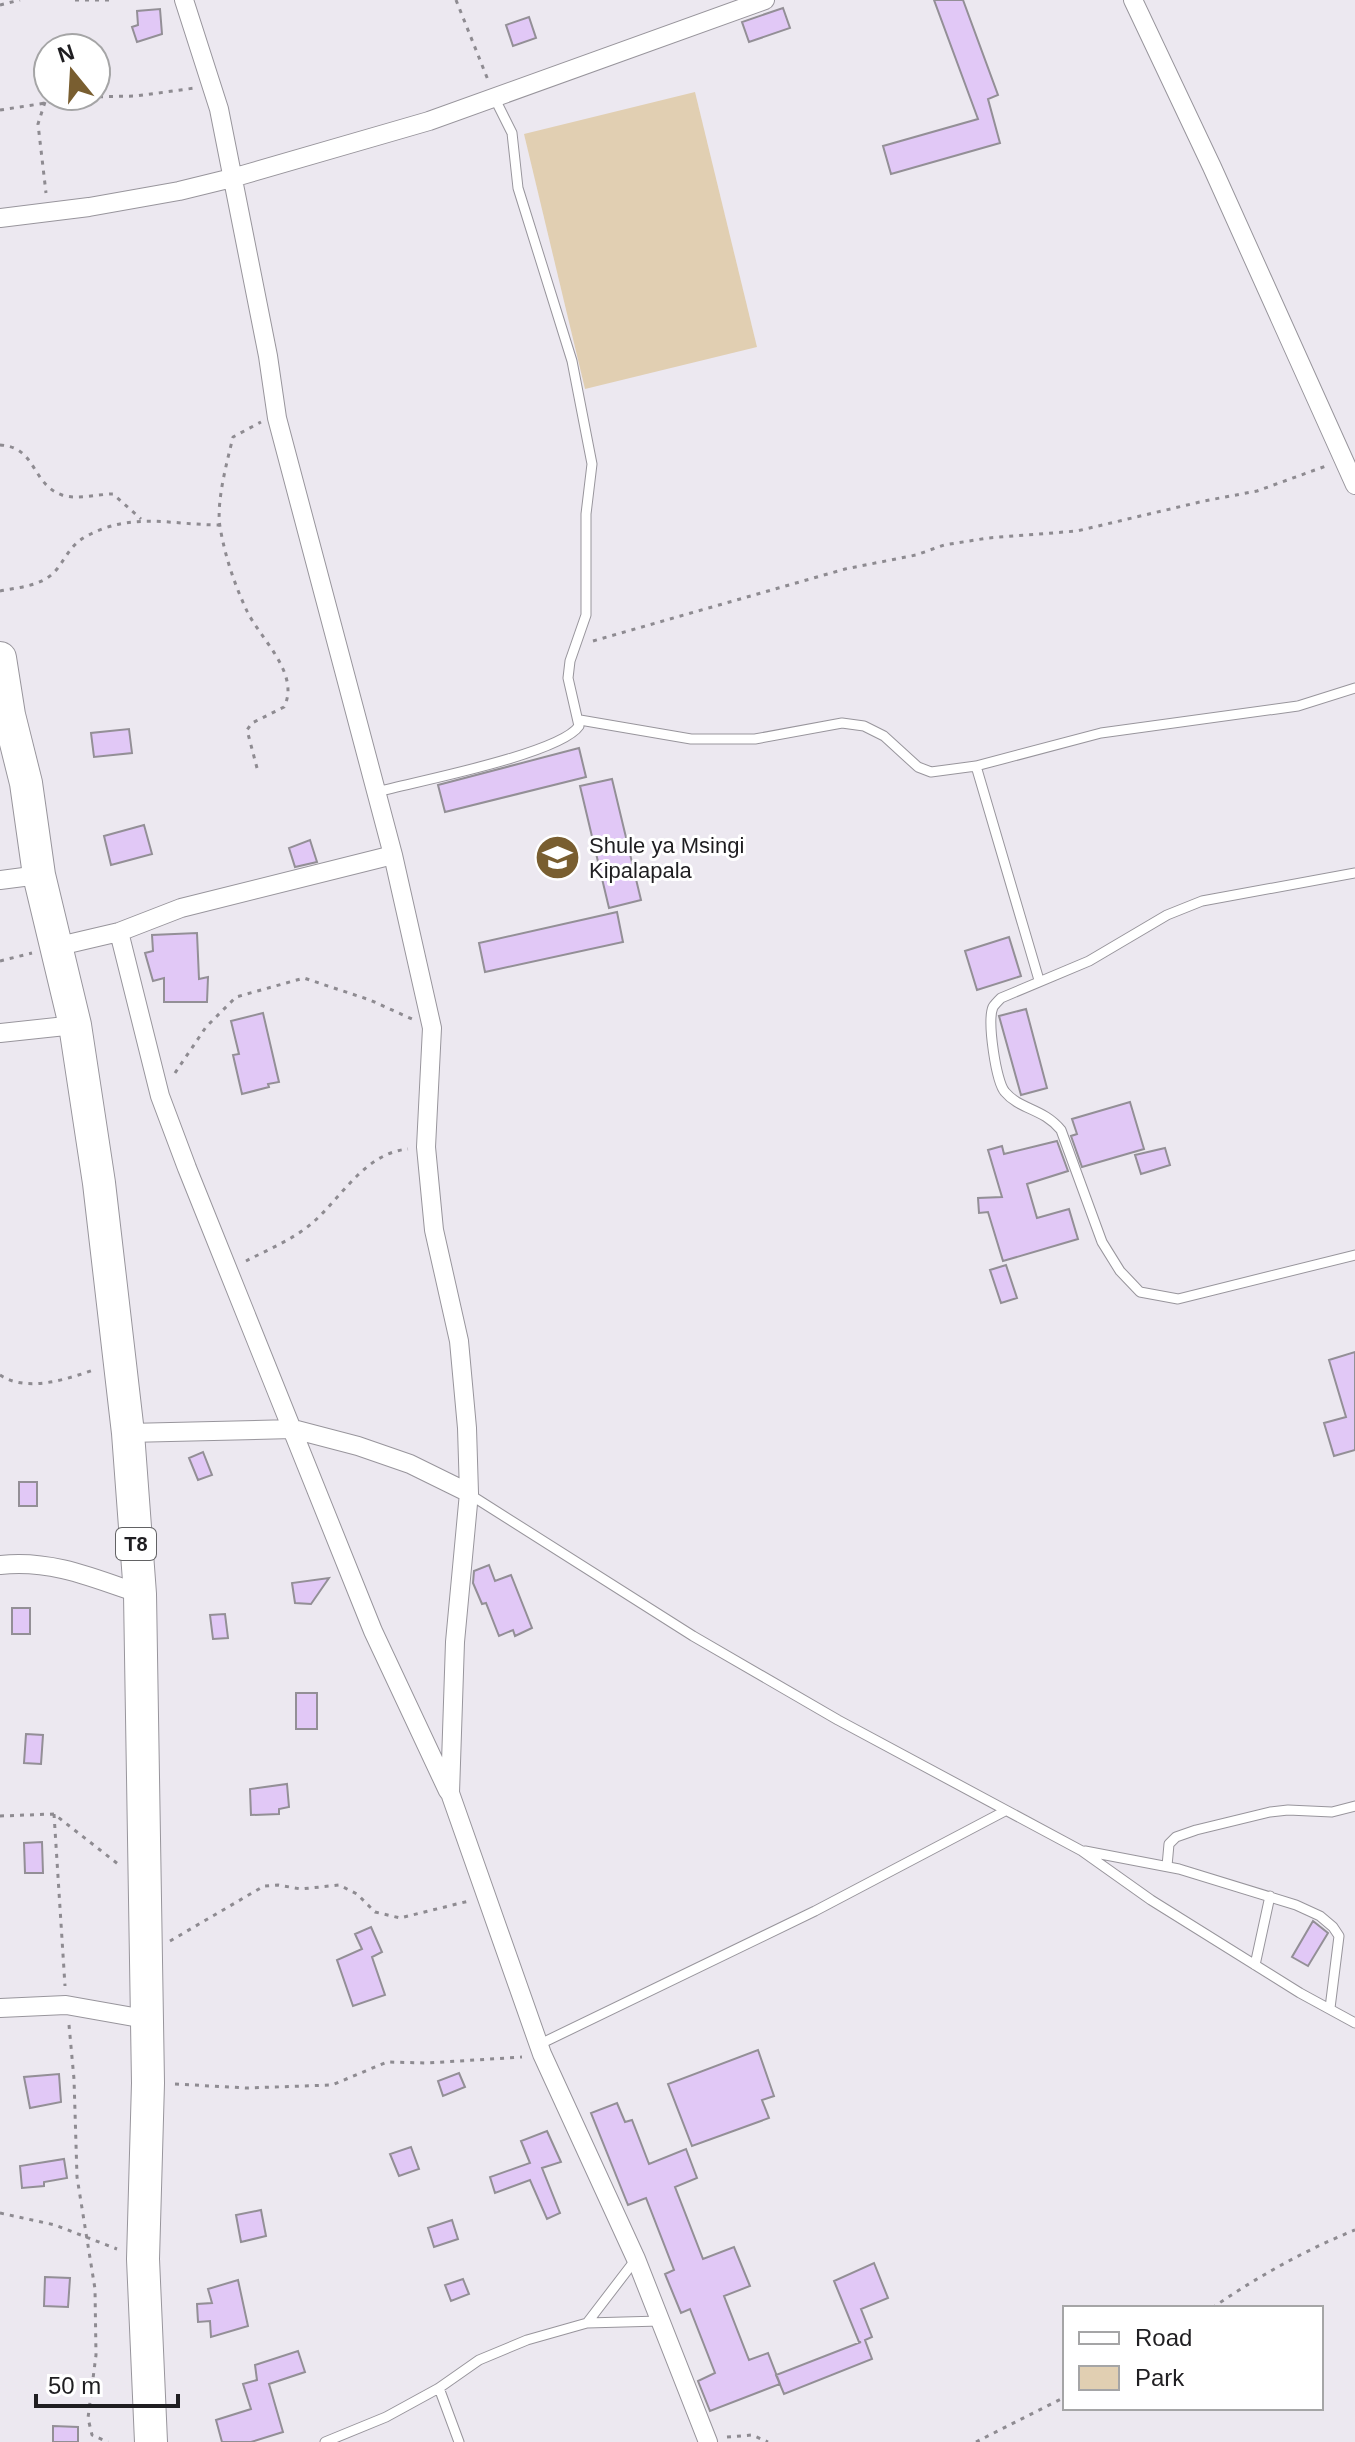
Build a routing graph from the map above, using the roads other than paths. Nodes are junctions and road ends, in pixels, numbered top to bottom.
1 (184, 0) edge
2 (765, 0) edge
3 (1133, 0) edge
4 (495, 99) junction
5 (232, 178) junction
6 (0, 218) edge
7 (1355, 485) edge
8 (0, 658) edge
9 (1355, 688) edge
10 (5, 716) edge
11 (580, 720) junction
12 (976, 766) junction
13 (376, 792) junction
14 (393, 855) junction
15 (1355, 873) edge
16 (39, 875) junction
17 (0, 880) edge
18 (119, 932) junction
19 (55, 947) junction
20 (1039, 980) junction
21 (75, 1025) junction
22 (0, 1033) edge
23 (1355, 1255) edge
24 (293, 1429) junction
25 (128, 1433) junction
26 (469, 1493) junction
27 (0, 1565) edge
28 (140, 1594) junction
29 (450, 1793) junction
30 (1355, 1806) edge
31 (1005, 1811) junction
32 (1082, 1851) junction
33 (1167, 1866) junction
34 (1270, 1896) junction
35 (1255, 1965) junction
36 (0, 2008) edge
37 (1330, 2008) junction
38 (145, 2019) junction
39 (1355, 2023) edge
40 (540, 2049) junction
41 (636, 2259) junction
42 (660, 2321) junction
43 (587, 2323) junction
44 (439, 2388) junction
45 (708, 2440) edge
46 (151, 2442) edge
47 (325, 2442) edge
48 (459, 2442) edge

1 - 5 street
2 - 4 street
3 - 7 street
4 - 5 street
4 - 11 lane
5 - 6 street
5 - 13 street
8 - 10 highway, T8
9 - 12 lane
10 - 16 highway, T8
11 - 12 lane
11 - 13 lane
12 - 20 lane
13 - 14 street
14 - 18 street
14 - 26 street
15 - 20 lane
16 - 17 street
16 - 19 highway, T8
18 - 19 street
18 - 24 street
19 - 21 highway, T8
20 - 23 lane
21 - 22 street
21 - 25 highway, T8
24 - 25 street
24 - 26 street
24 - 29 street
25 - 28 highway, T8
26 - 29 street
26 - 31 lane
27 - 28 street
28 - 38 highway, T8
29 - 40 street
30 - 33 lane
31 - 32 lane
31 - 40 lane
32 - 33 lane
32 - 35 lane
33 - 34 lane
34 - 35 lane
34 - 37 lane
35 - 37 lane
36 - 38 street
37 - 39 lane
38 - 46 highway, T8
40 - 41 street
41 - 42 street
41 - 43 lane
42 - 43 lane
42 - 45 street
43 - 44 lane
44 - 47 lane
44 - 48 lane

